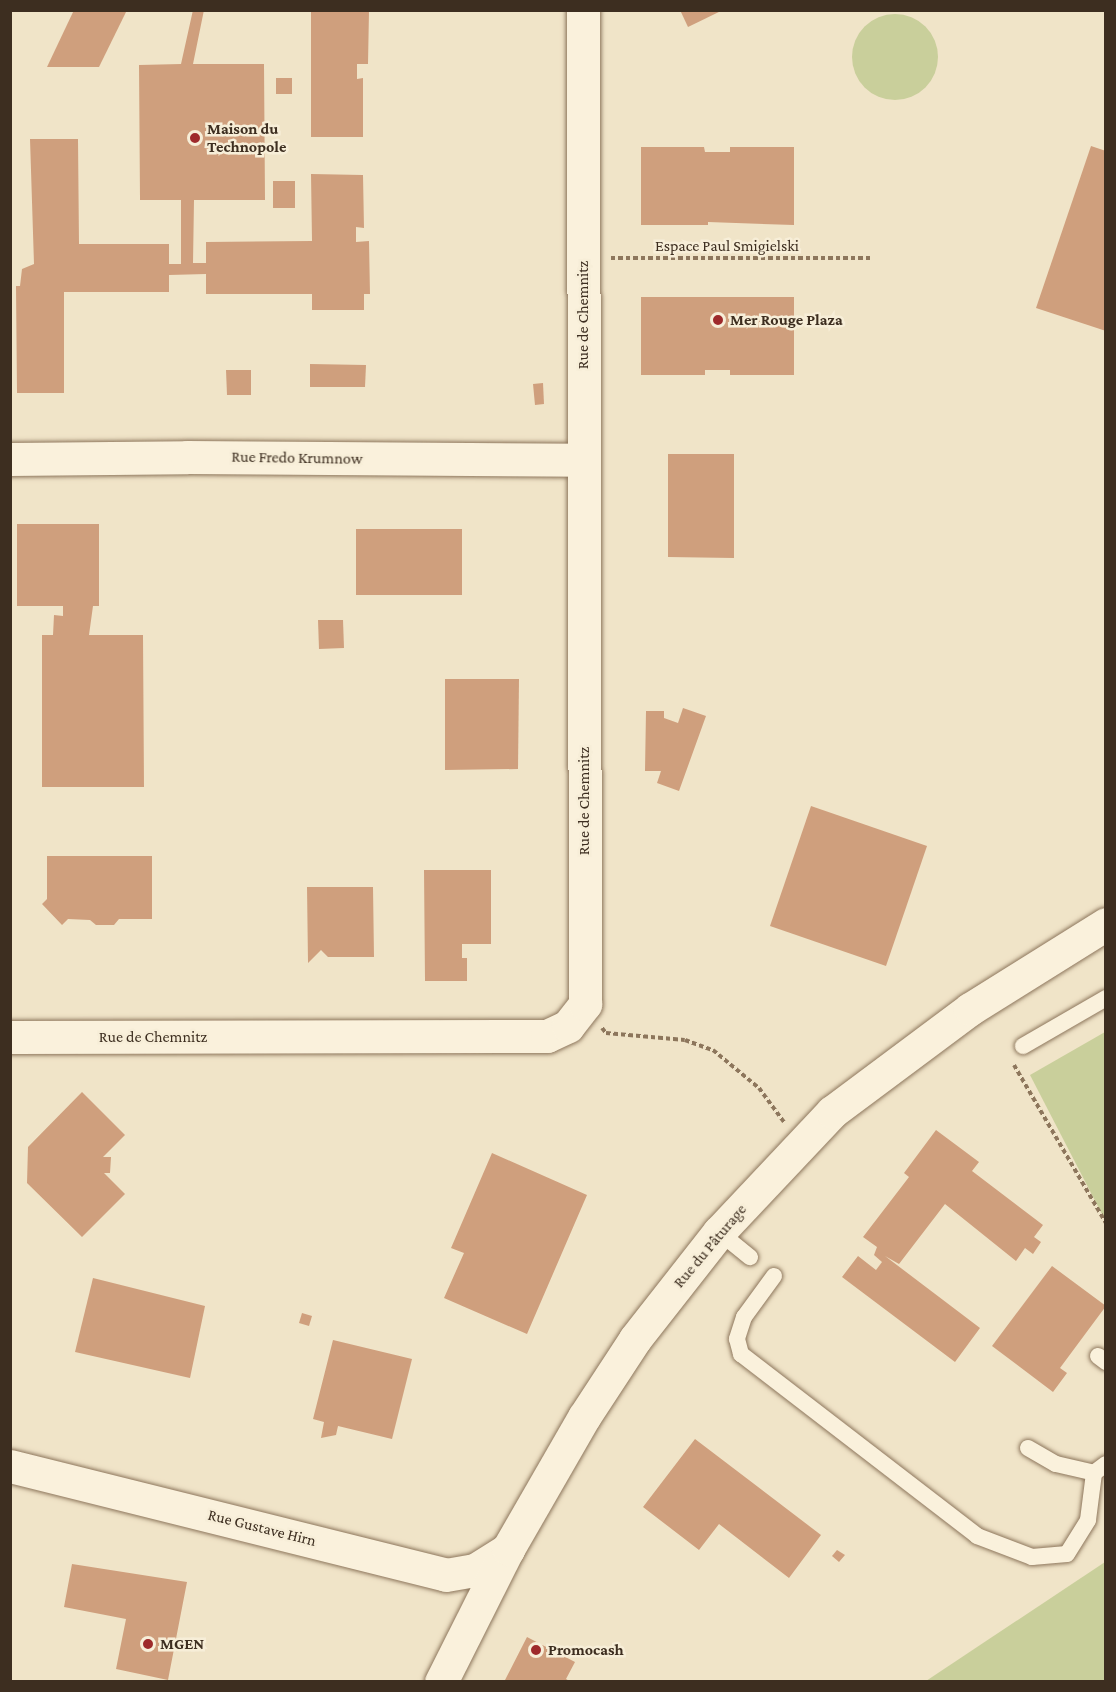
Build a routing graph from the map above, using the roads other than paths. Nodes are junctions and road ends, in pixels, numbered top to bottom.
1 (583, 10) edge
2 (10, 459) edge
3 (584, 460) junction
4 (1106, 924) edge
5 (1106, 998) edge
6 (10, 1037) edge
7 (1023, 1046) road end
8 (719, 1232) junction
9 (750, 1257) dead end
10 (774, 1275) dead end
11 (1028, 1448) dead end
12 (10, 1466) edge
13 (1100, 1468) edge
14 (508, 1550) junction
15 (446, 1575) junction
16 (467, 1631) junction
17 (441, 1682) edge

1 - 3 street, Rue de Chemnitz
2 - 3 street, Rue Fredo Krumnow
3 - 6 street, Rue de Chemnitz
4 - 8 street, Rue du Pâturage
5 - 7 lane
8 - 9 lane
8 - 14 street, Rue du Pâturage
10 - 13 lane
11 - 13 lane
12 - 15 street, Rue Gustave Hirn
14 - 15 street, Rue Gustave Hirn
14 - 16 street, Rue du Pâturage
15 - 16 street
16 - 17 street, Rue du Pâturage

